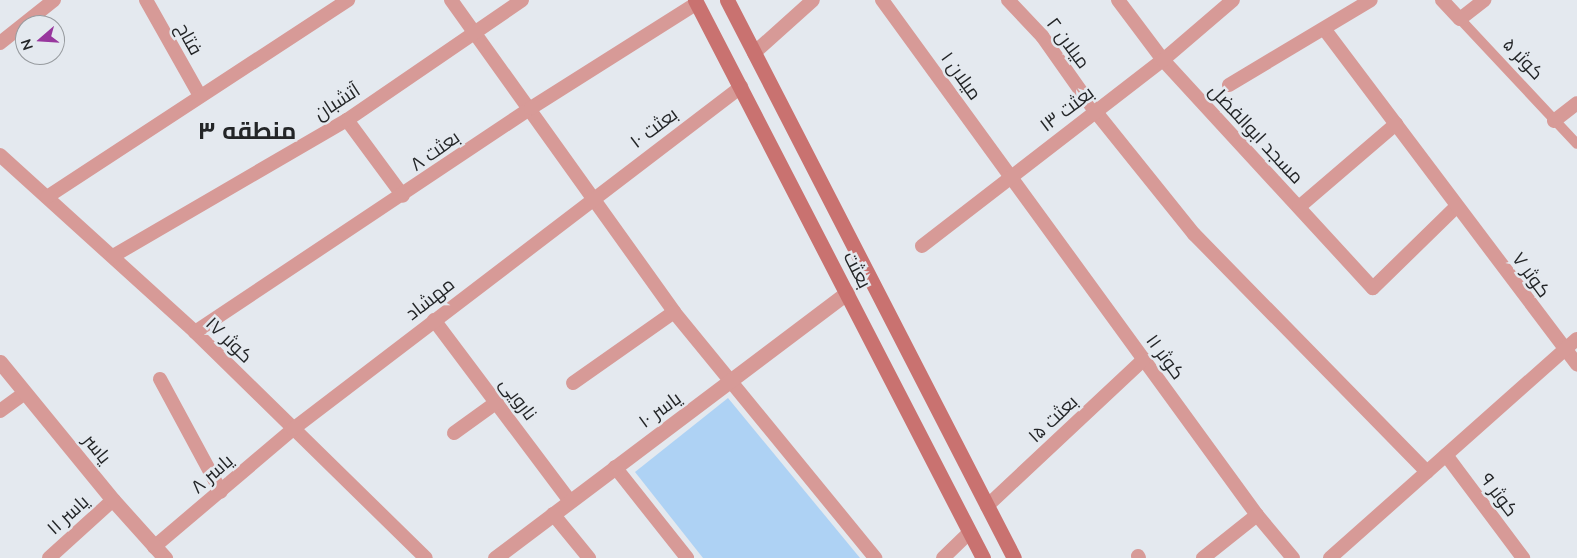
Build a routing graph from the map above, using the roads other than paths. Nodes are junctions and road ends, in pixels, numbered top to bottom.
1 (54, 0) edge
2 (146, 0) edge
3 (348, 0) edge
4 (451, 0) edge
5 (522, 0) edge
6 (727, 0) edge
7 (813, 0) edge
8 (882, 0) edge
9 (1008, 0) edge
10 (1118, 0) edge
11 (1371, 0) edge
12 (1442, 0) edge
13 (1484, 0) edge
14 (696, 1) edge
15 (1226, 3) edge
16 (1460, 20) junction
17 (1325, 30) junction
18 (474, 32) junction
19 (0, 44) edge
20 (754, 53) junction
21 (1163, 60) junction
22 (1229, 86) dead end
23 (741, 87) junction
24 (200, 96) junction
25 (1577, 103) edge
26 (531, 108) junction
27 (1094, 111) junction
28 (347, 120) junction
29 (1554, 121) junction
30 (1396, 124) junction
31 (1577, 144) edge
32 (0, 155) edge
33 (1010, 175) junction
34 (403, 196) junction
35 (47, 197) junction
36 (591, 199) junction
37 (1457, 206) junction
38 (1298, 207) junction
39 (922, 246) dead end
40 (113, 256) junction
41 (847, 293) junction
42 (674, 312) junction
43 (434, 320) junction
44 (195, 332) junction
45 (1577, 339) edge
46 (1564, 350) junction
47 (1144, 359) junction
48 (0, 362) edge
49 (1577, 365) edge
50 (160, 379) dead end
51 (573, 383) dead end
52 (730, 383) junction
53 (25, 393) junction
54 (497, 402) junction
55 (0, 411) edge
56 (293, 429) junction
57 (454, 433) dead end
58 (1446, 455) junction
59 (615, 467) junction
60 (1427, 472) junction
61 (221, 492) junction
62 (113, 500) junction
63 (570, 501) junction
64 (987, 506) junction
65 (553, 514) junction
66 (1257, 515) junction
67 (970, 532) junction
68 (154, 547) junction
69 (49, 558) edge
70 (165, 558) edge
71 (426, 558) edge
72 (495, 558) edge
73 (589, 558) edge
74 (687, 558) edge
75 (875, 558) edge
76 (943, 558) edge
77 (983, 558) edge
78 (1014, 558) edge
79 (1202, 558) edge
80 (1293, 558) edge
81 (1330, 558) edge
82 (1523, 558) edge

1 - 19 street
2 - 24 street, فتاح
3 - 24 street
4 - 18 street
5 - 18 street, آتشبان
6 - 20 main road, بعثت
7 - 20 street
8 - 33 street, میلان ۱
9 - 27 street, میلان ۲
10 - 21 street, مسجد ابوالفضل
11 - 17 street
12 - 16 street, کوثر ۵
13 - 16 street
14 - 23 main road, بعثت
14 - 26 street, بعثت ۸
15 - 21 street, بعثت ۱۳
16 - 29 street, کوثر ۵
17 - 22 street
17 - 30 street, کوثر ۷
18 - 26 street
18 - 28 street, آتشبان
20 - 64 main road, بعثت
21 - 27 street, بعثت ۱۳
21 - 38 street, مسجد ابوالفضل
23 - 36 street, بعثت ۱۰
23 - 41 main road, بعثت
24 - 35 street
25 - 29 street
26 - 34 street, بعثت ۸
26 - 36 street
27 - 33 street, بعثت ۱۳
27 - 60 street, میلان ۲
28 - 34 street
28 - 40 street, آتشبان
29 - 31 street, کوثر ۵
30 - 37 street, کوثر ۷
30 - 38 street
32 - 35 street, کوثر ۱۷
33 - 39 street, بعثت ۱۳
33 - 47 street, کوثر ۱۱
34 - 44 street, بعثت ۸
35 - 40 street, کوثر ۱۷
36 - 42 street
36 - 43 street, مهشاد
37 - 38 street, مسجد ابوالفضل
37 - 46 street, کوثر ۷
40 - 44 street, کوثر ۱۷
41 - 52 street, یاسر ۱۰
41 - 67 main road, بعثت
42 - 51 street
42 - 52 street
43 - 54 street, نارویی
43 - 56 street, مهشاد
44 - 56 street, کوثر ۱۷
45 - 46 street
46 - 49 street, کوثر ۷
46 - 58 street
47 - 64 street, بعثت ۱۵
47 - 66 street, کوثر ۱۱
48 - 53 street, یاسر
50 - 61 street
52 - 59 street, یاسر ۱۰
52 - 75 street
53 - 55 street
53 - 62 street, یاسر
54 - 57 street
54 - 63 street, نارویی
56 - 61 street, یاسر ۸
56 - 71 street, کوثر ۱۷
58 - 60 street
58 - 82 street, کوثر ۹
59 - 63 street, یاسر ۱۰
59 - 74 street
60 - 81 street
61 - 68 street, یاسر ۸
62 - 68 street, یاسر
62 - 69 street, یاسر ۱۱
63 - 65 street, یاسر ۱۰
64 - 78 main road, بعثت
65 - 72 street, یاسر ۱۰
65 - 73 street
66 - 79 street
66 - 80 street, کوثر ۱۱
67 - 76 street
67 - 77 main road, بعثت
68 - 70 street, یاسر

